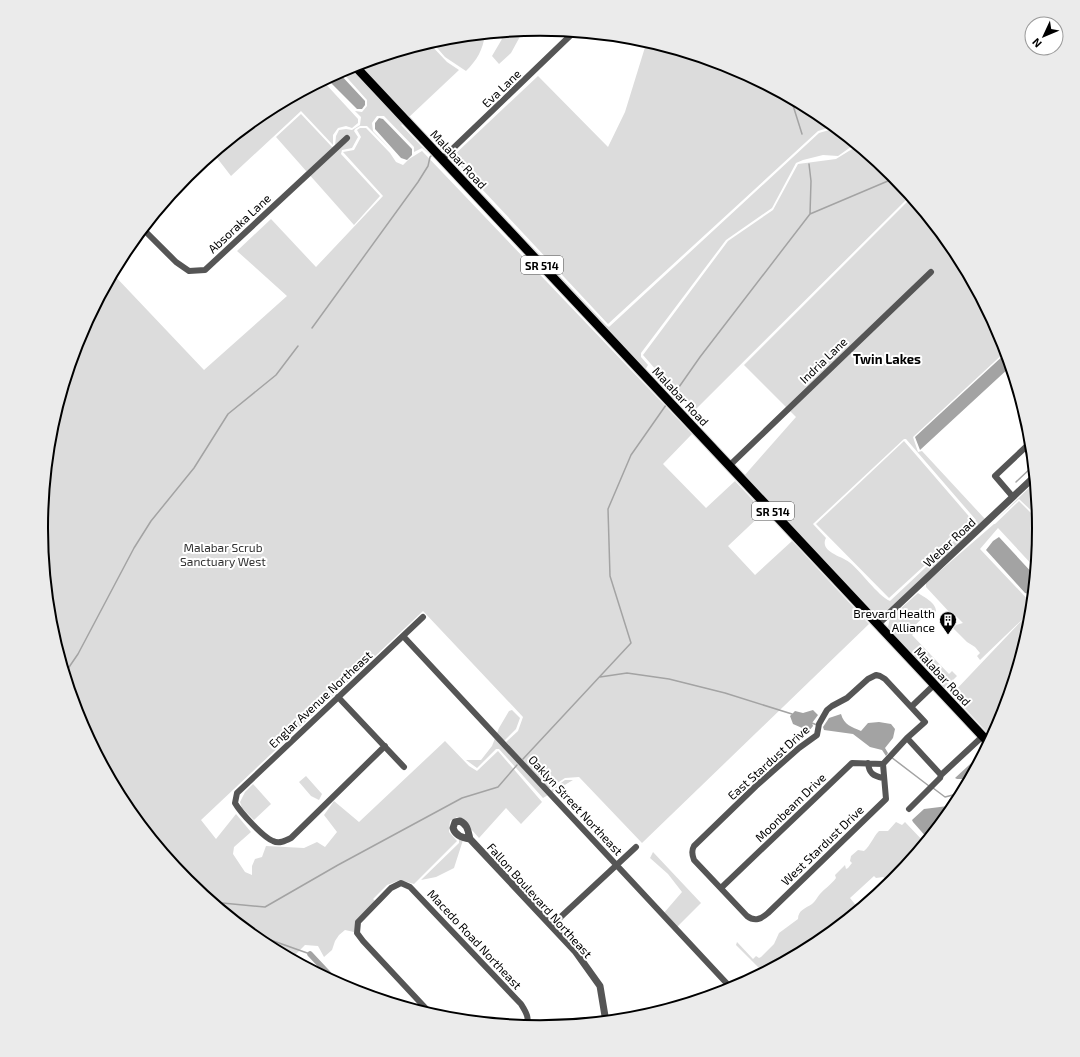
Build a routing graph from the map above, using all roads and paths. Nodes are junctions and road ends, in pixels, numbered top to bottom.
1 (569, 37) edge
2 (359, 70) edge
3 (347, 138) dead end
4 (442, 159) junction
5 (147, 233) edge
6 (931, 272) dead end
7 (1025, 447) edge
8 (730, 465) junction
9 (1030, 481) edge
10 (1013, 497) junction
11 (423, 617) dead end
12 (878, 624) junction
13 (403, 636) junction
14 (935, 684) junction
15 (338, 697) junction
16 (910, 707) junction
17 (907, 738) junction
18 (986, 739) edge
19 (985, 740) edge
20 (385, 746) junction
21 (868, 763) junction
22 (883, 764) junction
23 (404, 767) dead end
24 (941, 775) junction
25 (883, 778) junction
26 (909, 809) dead end
27 (470, 839) dead end
28 (636, 847) dead end
29 (616, 865) junction
30 (721, 888) junction
31 (552, 925) junction
32 (727, 984) edge
33 (425, 1007) edge
34 (605, 1017) edge
35 (528, 1021) edge

1 - 4 street, Eva Lane
2 - 4 main road, Malabar Road / SR 514
3 - 5 street, Absoraka Lane
4 - 8 main road, Malabar Road / SR 514
6 - 8 street, Indria Lane
7 - 10 street
8 - 12 main road, Malabar Road / SR 514
9 - 10 street, Weber Road
10 - 12 street, Weber Road
11 - 13 street, Englar Avenue Northeast
12 - 14 main road, Malabar Road / SR 514
13 - 15 street, Englar Avenue Northeast
13 - 29 street, Oaklyn Street Northeast
14 - 16 street
14 - 18 main road, Malabar Road / SR 514
15 - 20 street
15 - 20 street, Englar Avenue Northeast
16 - 17 street
16 - 30 street, East Stardust Drive
17 - 22 street
17 - 24 street
19 - 24 street
20 - 23 street
21 - 22 street, Moonbeam Drive
21 - 25 street
21 - 30 street, Moonbeam Drive
22 - 25 street, West Stardust Drive
24 - 26 street
25 - 30 street, West Stardust Drive
27 - 31 street, Fallon Boulevard Northeast
28 - 29 street
29 - 31 street
29 - 32 street, Oaklyn Street Northeast
31 - 34 street, Fallon Boulevard Northeast
33 - 35 street, Macedo Road Northeast

